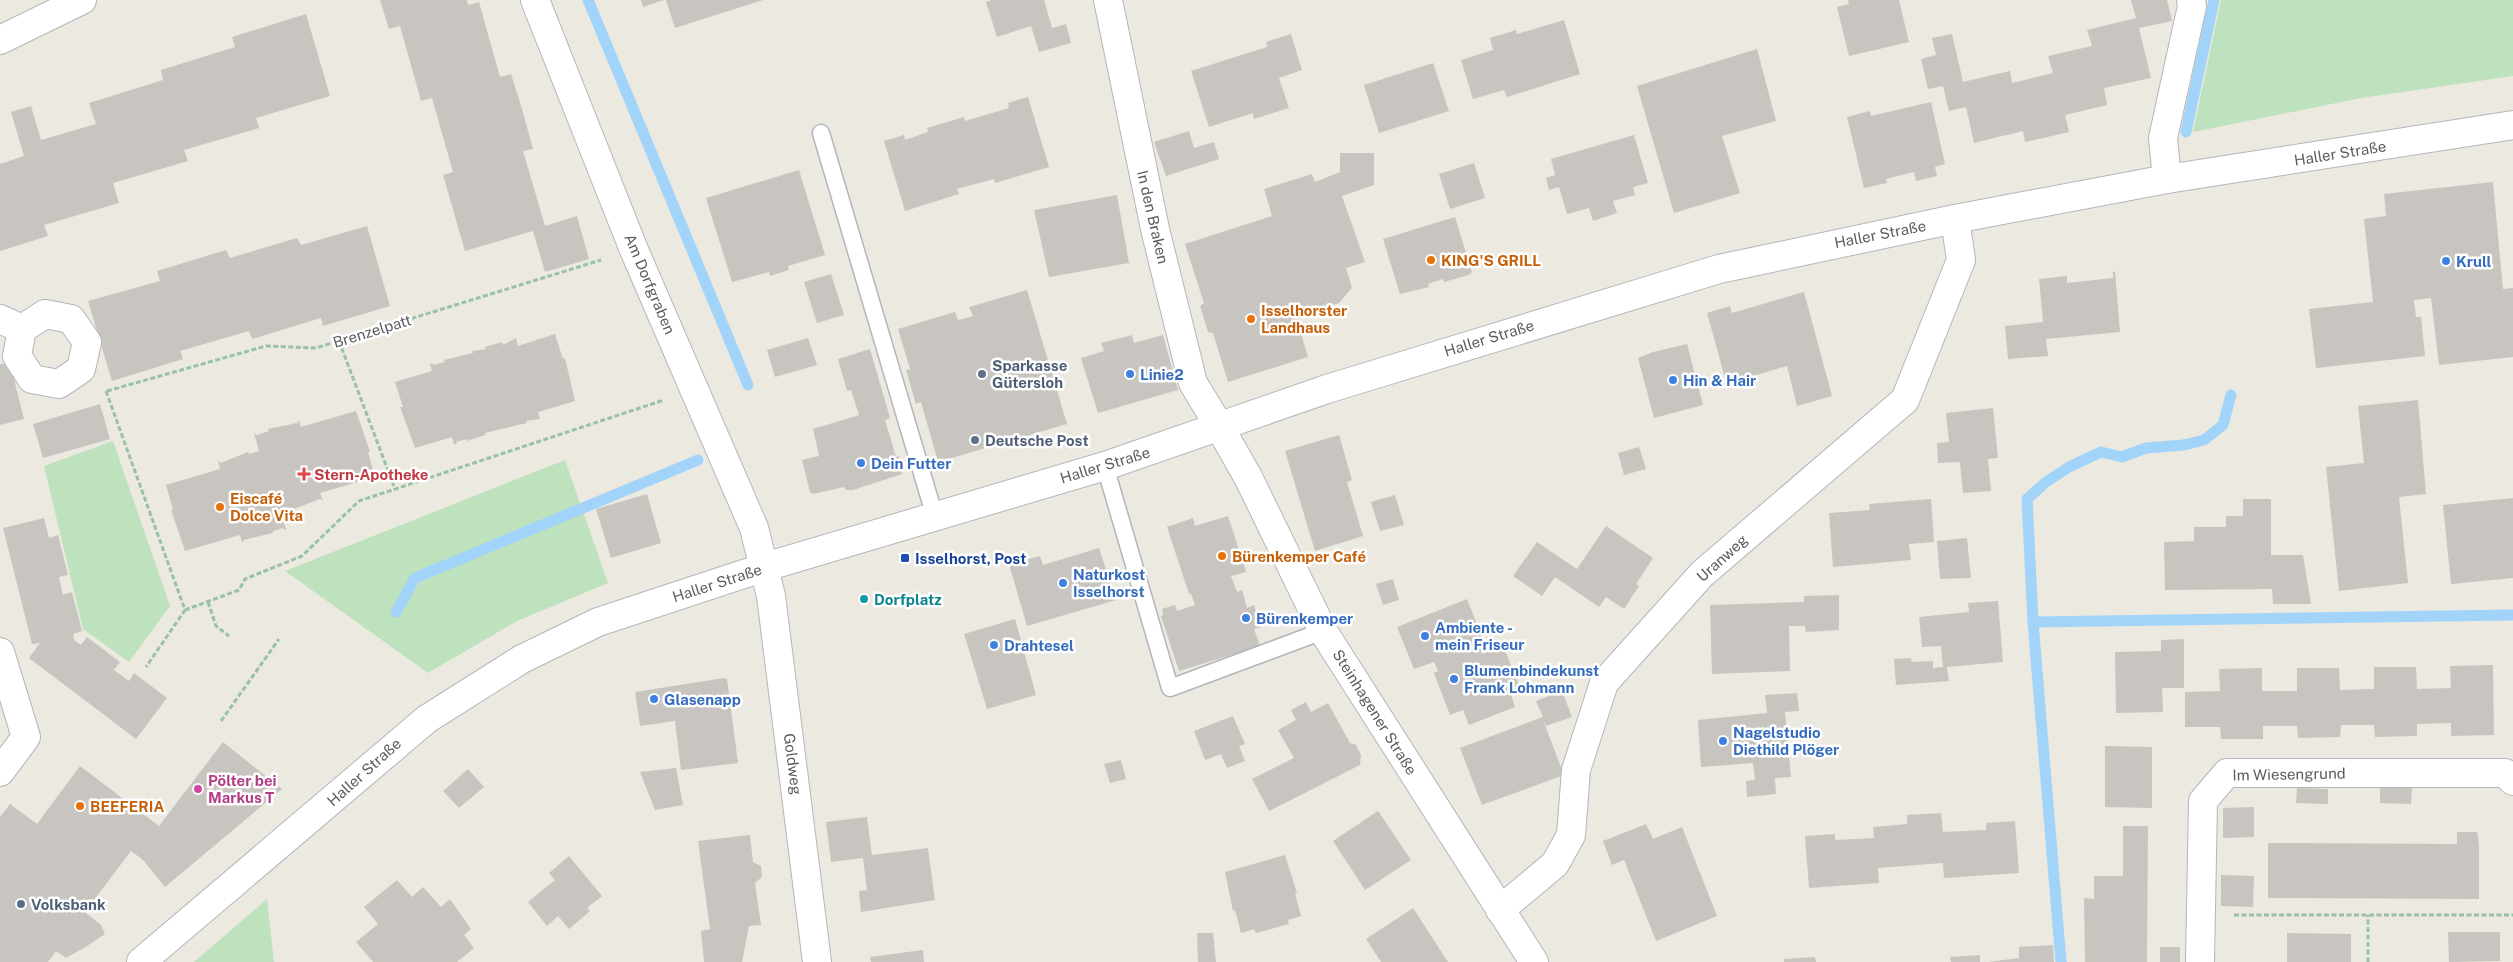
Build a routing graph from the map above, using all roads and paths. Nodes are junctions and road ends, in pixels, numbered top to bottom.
1 (82, 0) edge
2 (536, 0) edge
3 (1108, 0) edge
4 (2191, 0) edge
5 (0, 40) edge
6 (2513, 125) edge
7 (821, 132) dead end
8 (2167, 179) junction
9 (1955, 219) junction
10 (634, 250) junction
11 (339, 341) junction
12 (695, 389) junction
13 (1219, 426) junction
14 (1105, 466) junction
15 (395, 489) junction
16 (936, 517) junction
17 (764, 567) junction
18 (208, 602) junction
19 (185, 610) junction
20 (1324, 631) junction
21 (229, 636) dead end
22 (279, 639) dead end
23 (0, 652) edge
24 (146, 667) dead end
25 (221, 721) dead end
26 (0, 772) edge
27 (2513, 781) edge
28 (1500, 910) junction
29 (2200, 914) junction
30 (2368, 915) junction
31 (2513, 915) edge
32 (141, 962) edge
33 (817, 962) edge
34 (1534, 962) edge
35 (2200, 962) edge
36 (2368, 962) edge

1 - 5 street
2 - 10 street, Am Dorfgraben
3 - 13 street, In den Braken
4 - 8 street
6 - 8 street, Haller Straße
7 - 16 lane
8 - 9 street, Haller Straße
9 - 13 street, Haller Straße
9 - 28 street, Uranweg
10 - 11 path, Brenzelpatt
10 - 12 street, Am Dorfgraben
11 - 15 path
11 - 19 path, Brenzelpatt
12 - 15 path
12 - 17 street, Am Dorfgraben
13 - 14 street, Haller Straße
13 - 20 street, Steinhagener Straße
14 - 16 street, Haller Straße
14 - 20 lane
15 - 18 path
16 - 17 street, Haller Straße
17 - 32 street, Haller Straße
17 - 33 street, Goldweg
18 - 19 path
18 - 21 path
19 - 24 path
20 - 28 street, Steinhagener Straße
22 - 25 path
23 - 26 street
27 - 29 street, Im Wiesengrund
28 - 34 street, Steinhagener Straße
29 - 30 path
29 - 35 street, Im Wiesengrund
30 - 31 path
30 - 36 path

